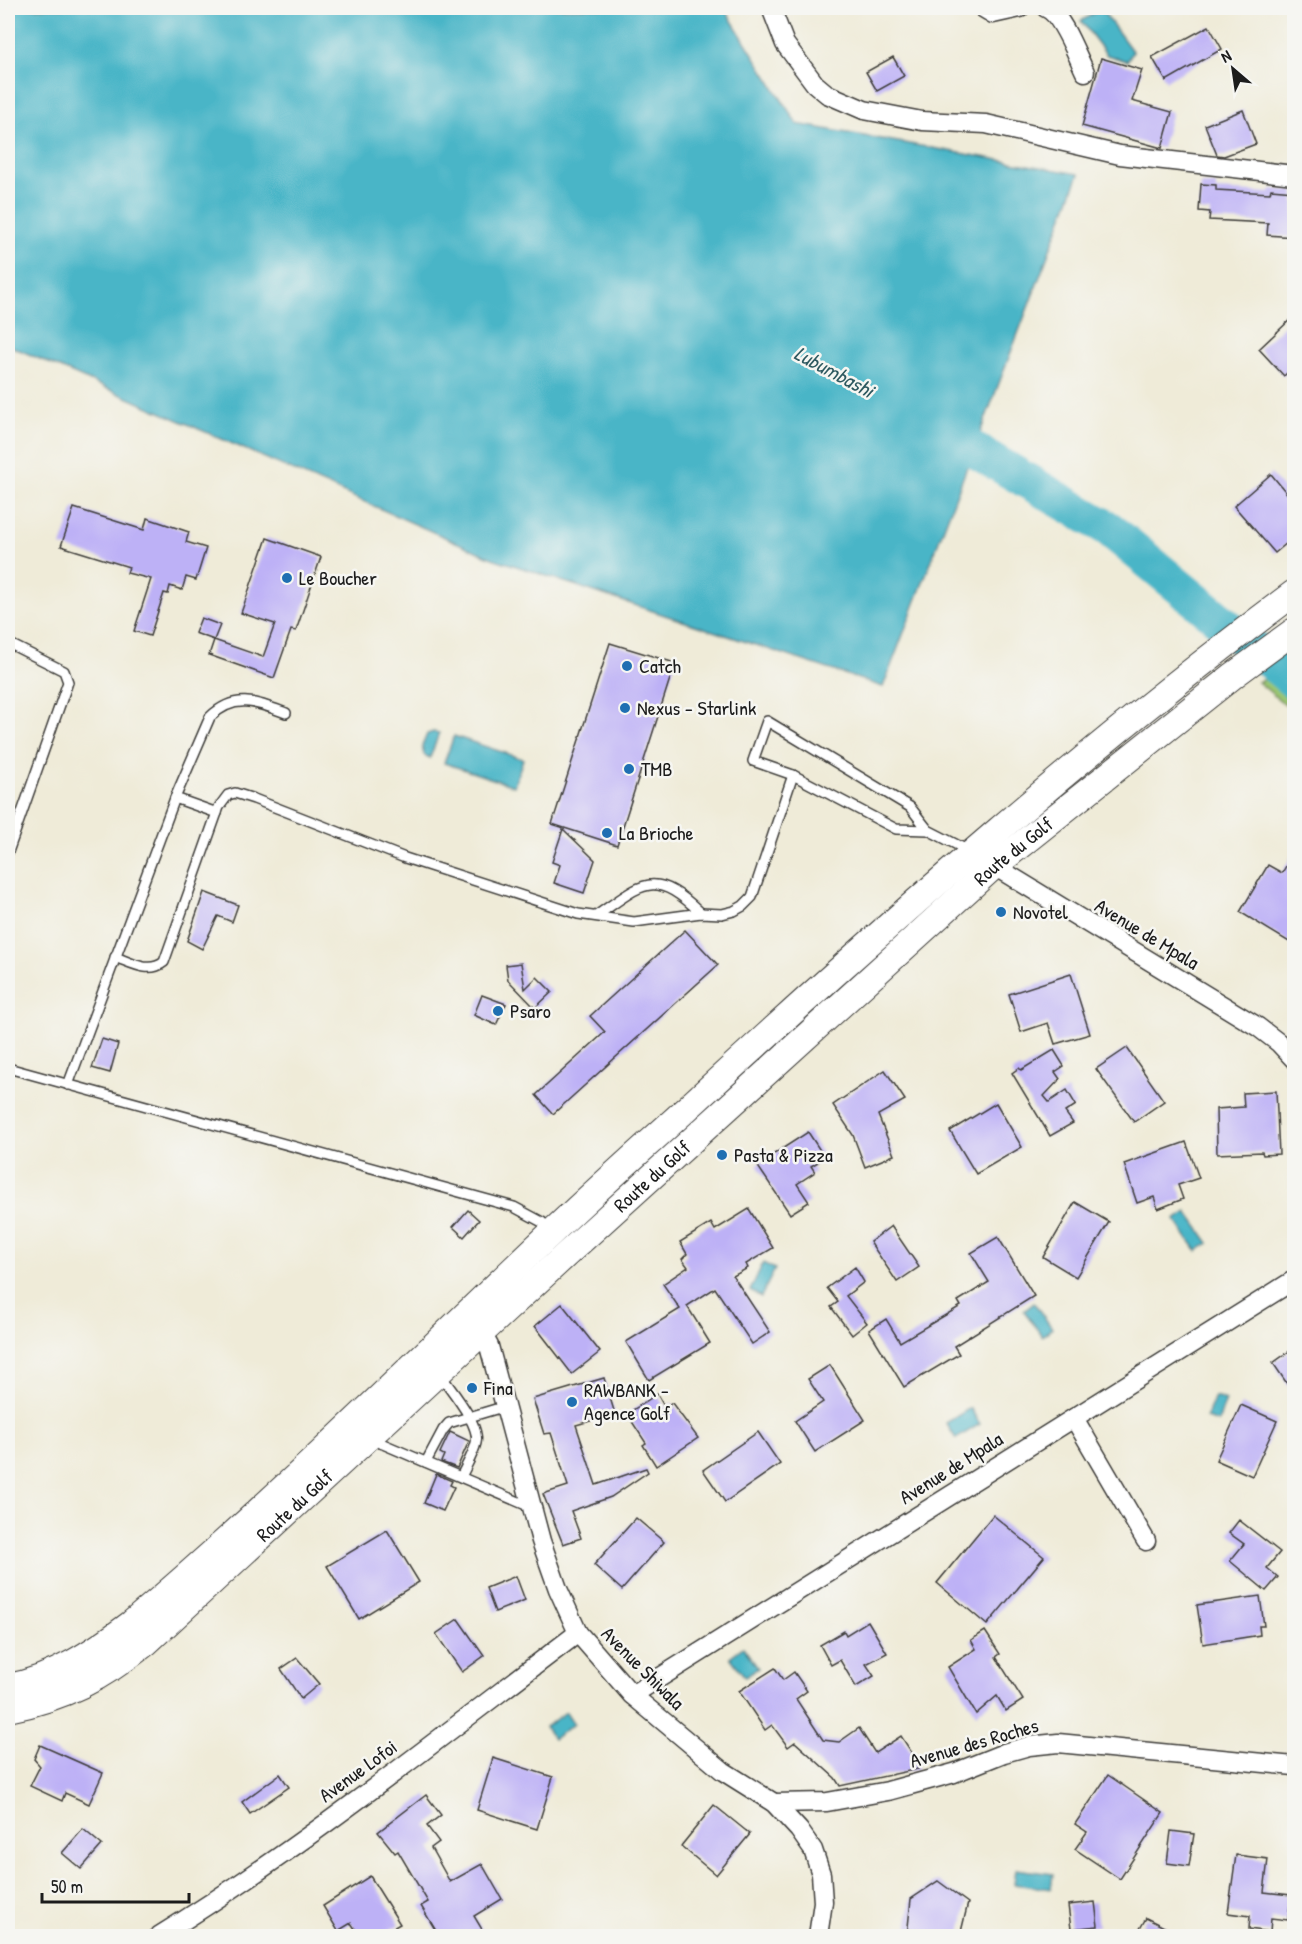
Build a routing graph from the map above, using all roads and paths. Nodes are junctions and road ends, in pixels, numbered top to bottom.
1 (774, 8) edge
2 (983, 8) edge
3 (1020, 8) edge
4 (1046, 8) edge
5 (1085, 72) dead end
6 (1294, 175) edge
7 (1294, 593) edge
8 (1294, 631) edge
9 (8, 643) edge
10 (286, 713) dead end
11 (793, 775) junction
12 (175, 798) junction
13 (217, 813) junction
14 (928, 830) junction
15 (8, 852) edge
16 (971, 853) junction
17 (994, 866) junction
18 (700, 913) junction
19 (596, 916) junction
20 (115, 957) junction
21 (1294, 1059) edge
22 (8, 1068) edge
23 (68, 1085) junction
24 (552, 1232) junction
25 (570, 1251) junction
26 (1294, 1280) edge
27 (473, 1324) junction
28 (439, 1372) junction
29 (506, 1406) junction
30 (470, 1416) junction
31 (1074, 1418) junction
32 (371, 1435) junction
33 (426, 1462) junction
34 (461, 1477) junction
35 (532, 1508) junction
36 (1146, 1541) dead end
37 (578, 1634) junction
38 (8, 1687) edge
39 (632, 1695) junction
40 (8, 1709) edge
41 (1294, 1766) edge
42 (774, 1803) junction
43 (159, 1936) edge
44 (818, 1936) edge

1 - 6 street
2 - 3 street
4 - 5 street
7 - 16 main road
8 - 17 main road, Route du Golf
9 - 15 lane
10 - 12 lane
11 - 14 lane
11 - 14 lane
11 - 18 lane
12 - 13 lane
12 - 20 lane
13 - 19 lane
13 - 20 lane
14 - 16 lane
16 - 17 street, Avenue de Mpala
16 - 24 main road
17 - 21 street, Avenue de Mpala
17 - 25 main road, Route du Golf
18 - 19 lane
18 - 19 lane
20 - 23 lane
22 - 23 lane
23 - 24 lane
24 - 25 main road
24 - 27 main road
25 - 27 main road, Route du Golf
26 - 31 street, Avenue de Mpala
27 - 28 main road, Route du Golf
27 - 29 street, Avenue Shiwala
27 - 38 main road
28 - 30 lane
28 - 32 main road, Route du Golf
29 - 30 lane
29 - 35 street, Avenue Shiwala
30 - 33 lane
30 - 34 lane
31 - 36 street
31 - 39 street, Avenue de Mpala
32 - 33 lane
32 - 40 main road, Route du Golf
33 - 34 lane
34 - 35 lane
35 - 37 street, Avenue Shiwala
37 - 39 street, Avenue Shiwala
37 - 43 street, Avenue Lofoi
39 - 42 street, Avenue Shiwala
41 - 42 street, Avenue des Roches
42 - 44 street, Avenue Shiwala

